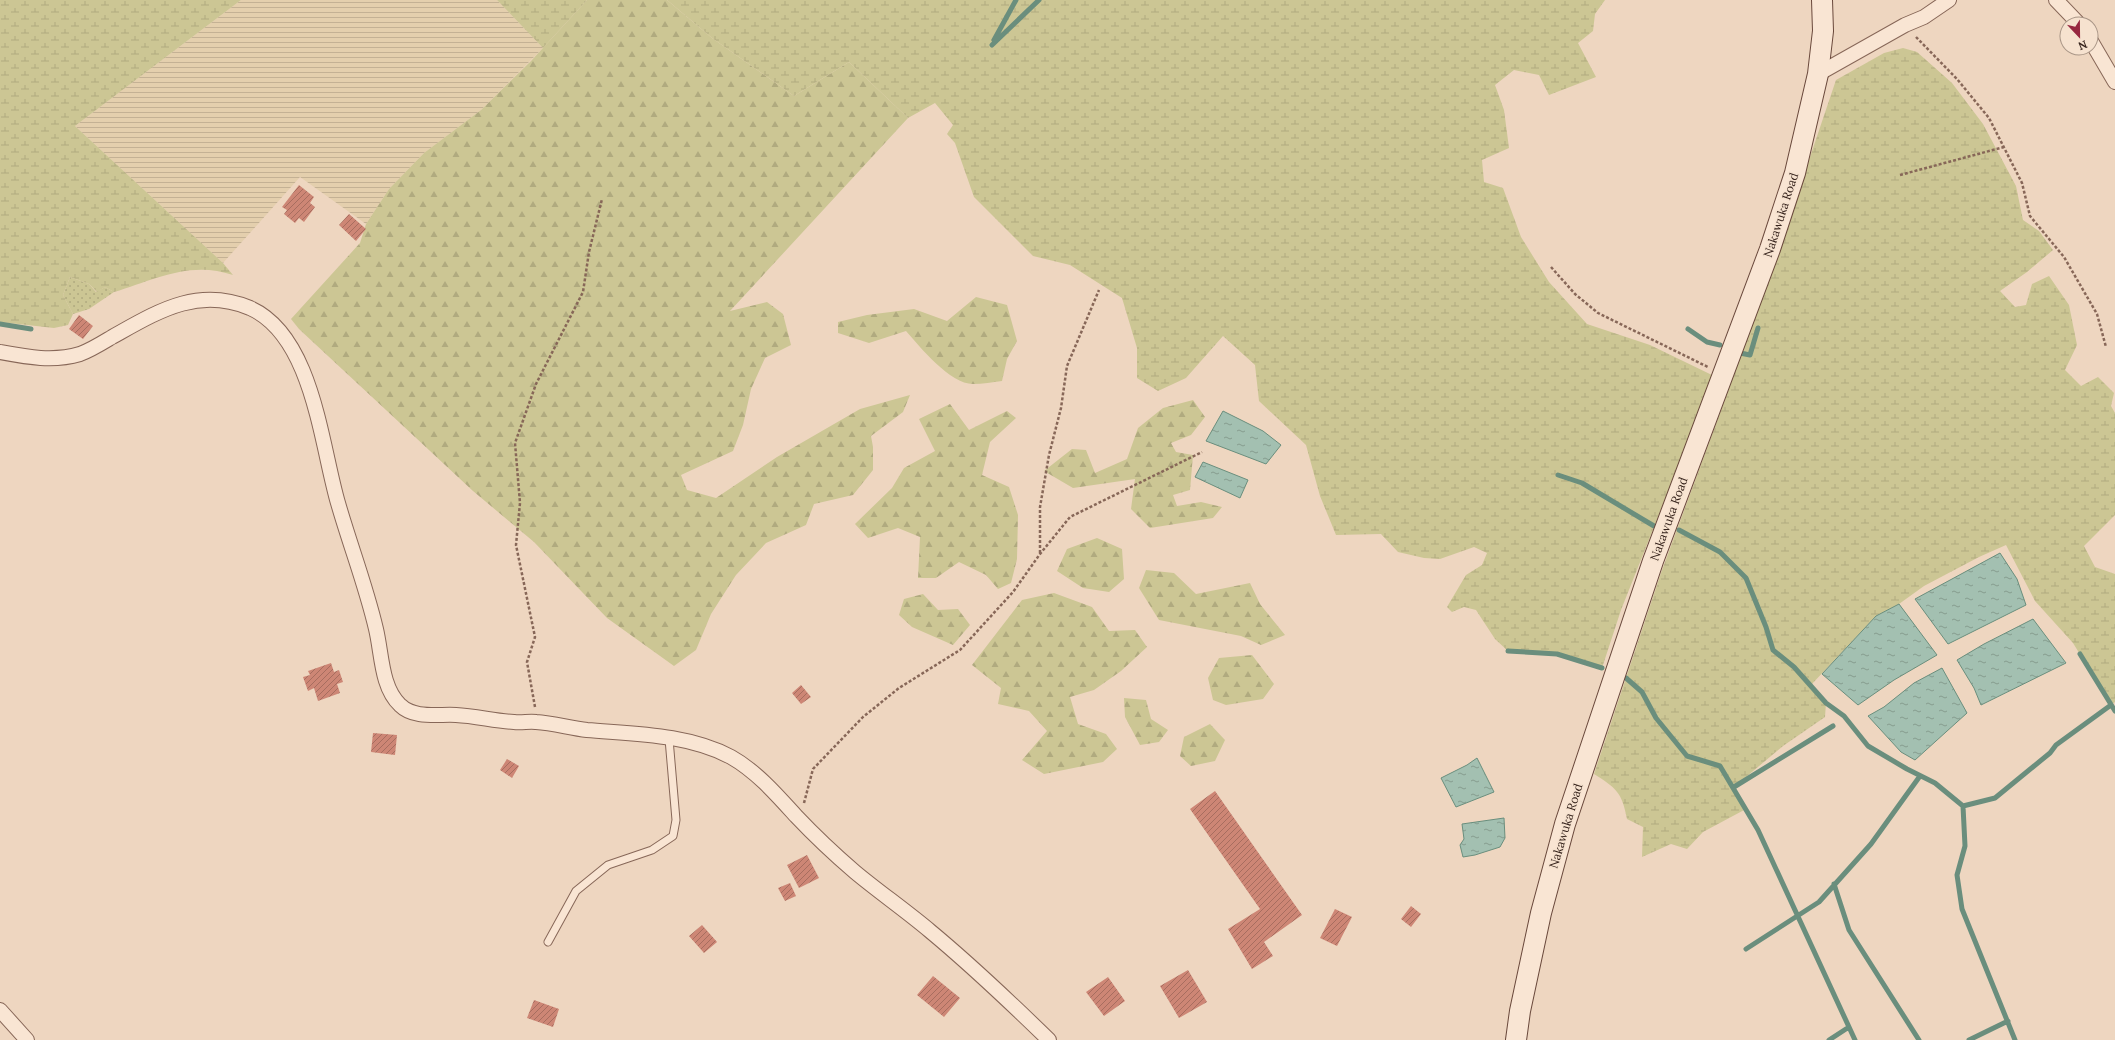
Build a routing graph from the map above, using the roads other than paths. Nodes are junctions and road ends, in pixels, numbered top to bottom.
1 (1822, 0) edge
2 (1949, 0) edge
3 (2056, 0) edge
4 (2071, 16) edge
5 (2099, 55) edge
6 (1818, 74) junction
7 (2115, 82) edge
8 (0, 352) edge
9 (669, 739) junction
10 (548, 942) dead end
11 (0, 1010) edge
12 (27, 1040) edge
13 (1049, 1040) edge
14 (1516, 1040) edge

1 - 6 main road, Nakawuka Road
2 - 6 street
3 - 4 street
5 - 7 street
6 - 14 main road, Nakawuka Road
8 - 9 street
9 - 10 lane
9 - 13 street
11 - 12 street

